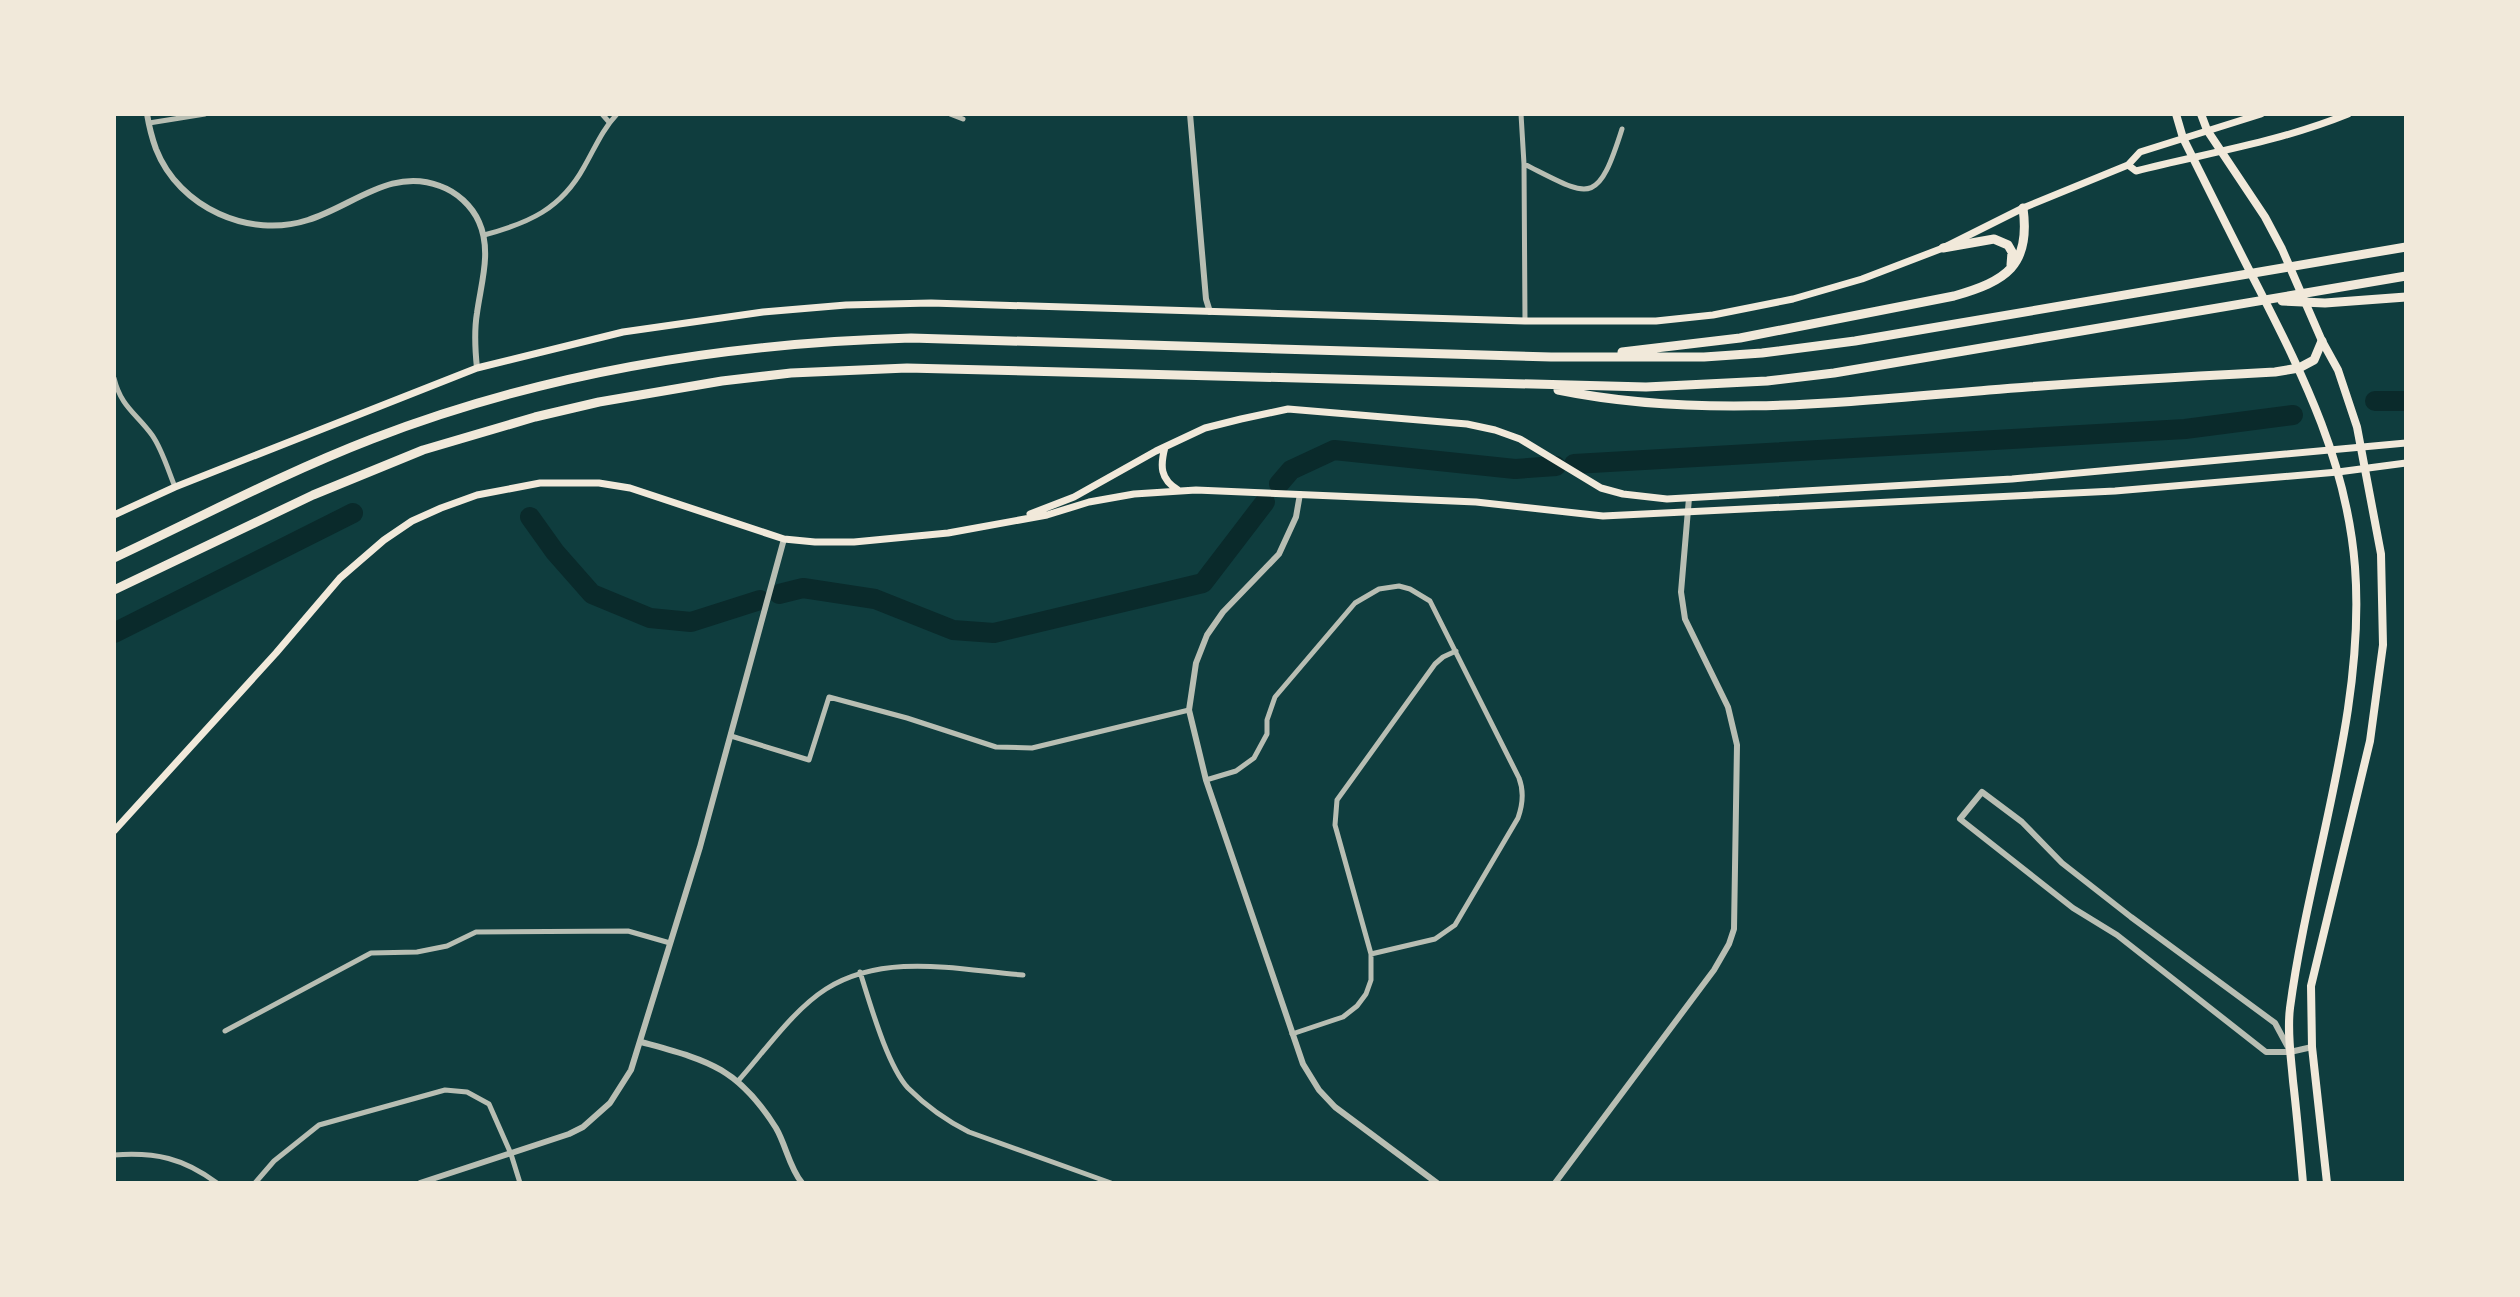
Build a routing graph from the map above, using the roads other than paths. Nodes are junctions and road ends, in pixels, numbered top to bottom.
1 (147, 114) edge
2 (205, 114) edge
3 (602, 114) edge
4 (617, 114) edge
5 (950, 114) edge
6 (1190, 114) edge
7 (1521, 114) edge
8 (2176, 114) edge
9 (2201, 114) edge
10 (2261, 114) edge
11 (2348, 114) edge
12 (963, 119) dead end
13 (609, 122) junction
14 (149, 123) junction
15 (1622, 129) dead end
16 (2207, 130) junction
17 (2183, 138) junction
18 (2222, 153) junction
19 (2193, 159) junction
20 (1524, 164) junction
21 (2128, 165) junction
22 (2023, 208) junction
23 (484, 235) junction
24 (2406, 246) edge
25 (1943, 248) junction
26 (2011, 268) junction
27 (2406, 276) edge
28 (2406, 297) edge
29 (2263, 300) junction
30 (1210, 312) junction
31 (1525, 321) junction
32 (2322, 341) junction
33 (1579, 357) junction
34 (477, 368) junction
35 (2299, 368) junction
36 (114, 378) edge
37 (1535, 385) junction
38 (2406, 443) edge
39 (1165, 447) junction
40 (2361, 447) junction
41 (2332, 450) junction
42 (2406, 463) edge
43 (2365, 467) junction
44 (2338, 472) junction
45 (175, 487) junction
46 (1180, 491) junction
47 (1300, 494) junction
48 (1689, 498) junction
49 (1688, 511) junction
50 (114, 515) edge
51 (999, 524) junction
52 (784, 539) junction
53 (114, 558) edge
54 (114, 590) edge
55 (1456, 651) junction
56 (1189, 710) junction
57 (731, 736) junction
58 (1206, 780) junction
59 (114, 831) edge
60 (670, 943) junction
61 (1371, 954) junction
62 (860, 972) junction
63 (1023, 975) dead end
64 (225, 1031) dead end
65 (1291, 1035) junction
66 (641, 1042) junction
67 (2312, 1047) junction
68 (2290, 1052) junction
69 (738, 1081) junction
70 (511, 1154) junction
71 (114, 1155) edge
72 (217, 1183) edge
73 (255, 1183) edge
74 (420, 1183) edge
75 (520, 1183) edge
76 (802, 1183) edge
77 (1111, 1183) edge
78 (1437, 1183) edge
79 (1555, 1183) edge
80 (2303, 1183) edge
81 (2327, 1183) edge

1 - 14 street
2 - 14 street
3 - 13 street
4 - 13 street
5 - 12 street
6 - 30 street
7 - 20 street
8 - 17 main road
9 - 16 main road
10 - 16 main road
11 - 18 main road
13 - 23 street
14 - 23 street
15 - 20 street
16 - 17 main road
16 - 18 main road
17 - 19 main road
17 - 21 main road
18 - 19 main road
18 - 32 main road
19 - 21 main road
19 - 35 main road
20 - 31 street
21 - 22 main road
22 - 25 main road
22 - 26 highway
23 - 34 street
24 - 33 highway
25 - 26 highway
25 - 31 main road
26 - 33 highway
27 - 29 highway
28 - 29 highway
29 - 37 highway
30 - 31 main road
30 - 34 main road
32 - 35 highway
32 - 40 main road
33 - 53 highway
34 - 45 main road
35 - 37 highway
35 - 41 main road
36 - 45 street
37 - 54 highway
38 - 40 main road
39 - 46 main road
39 - 48 main road
39 - 51 main road
40 - 41 main road
40 - 43 main road
41 - 44 main road
41 - 48 main road
42 - 43 main road
43 - 44 main road
43 - 67 main road
44 - 49 main road
44 - 68 main road
45 - 50 main road
46 - 47 main road
46 - 51 main road
47 - 49 main road
47 - 56 street
48 - 49 street
49 - 79 street
51 - 52 main road
52 - 57 street
52 - 59 main road
55 - 58 street
55 - 61 street
55 - 61 street
56 - 57 street
56 - 58 street
57 - 60 street
58 - 65 street
60 - 64 street
60 - 66 street
61 - 65 street
62 - 63 street
62 - 69 street
62 - 77 street
65 - 78 street
66 - 69 street
66 - 70 street
67 - 68 street
67 - 81 main road
68 - 68 street
68 - 80 main road
69 - 76 street
70 - 73 street
70 - 74 street
70 - 75 street
71 - 72 street

